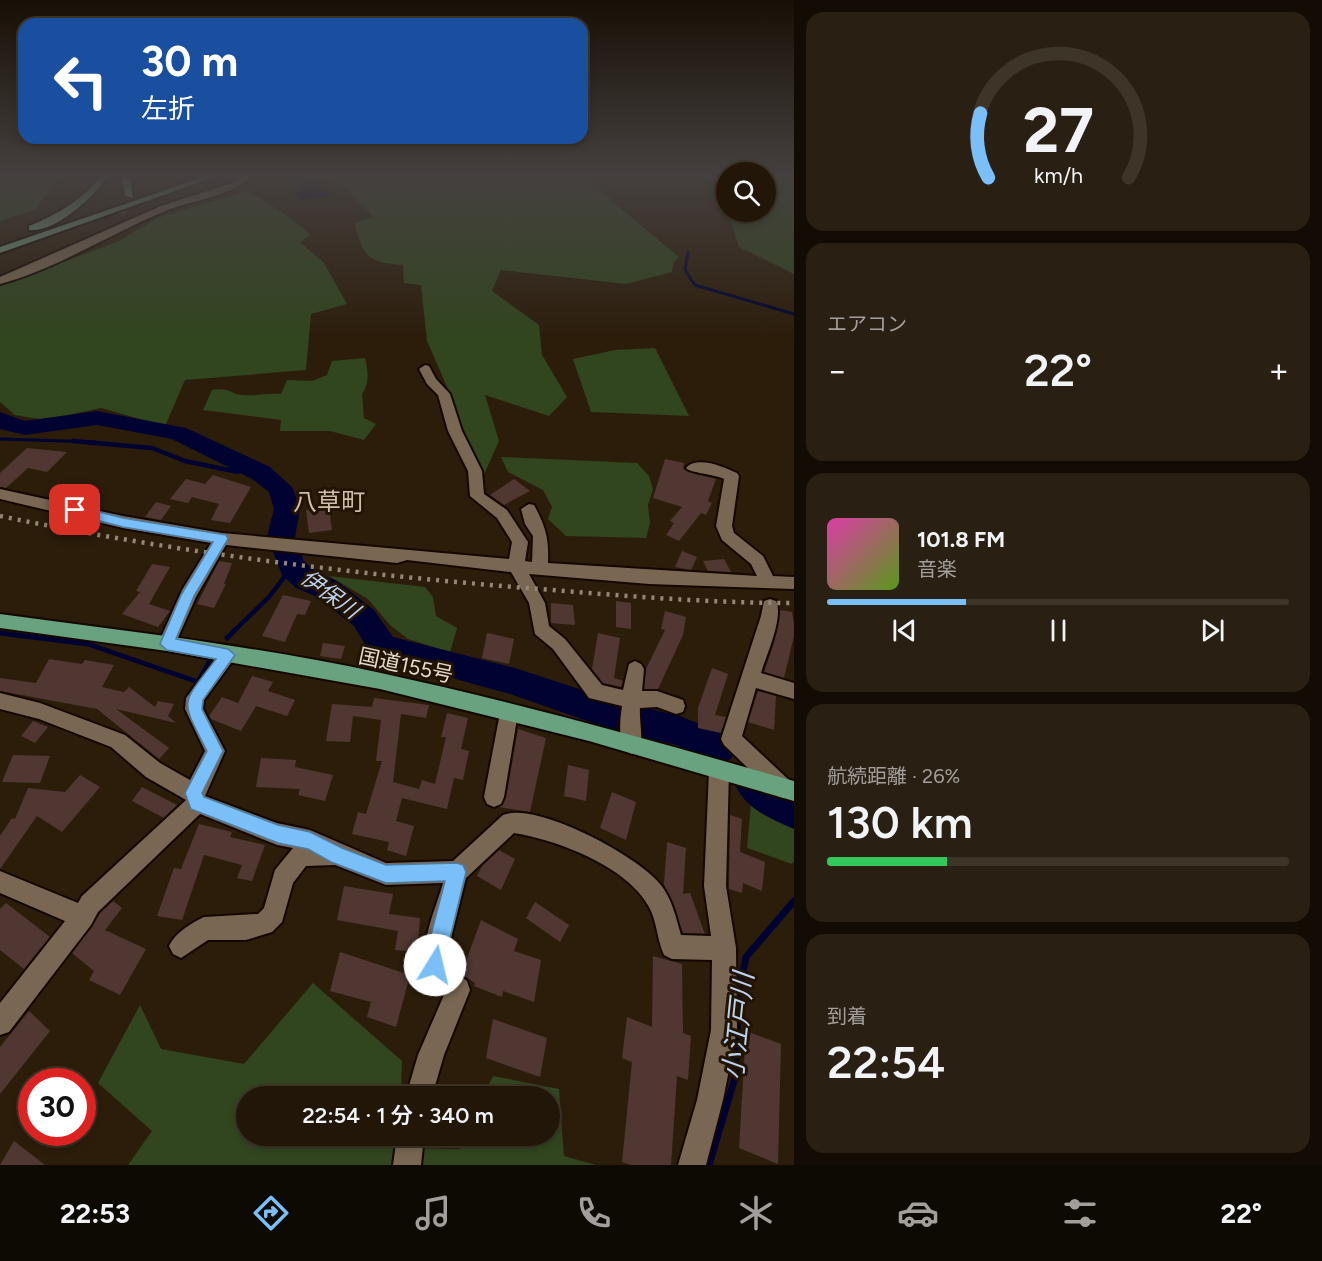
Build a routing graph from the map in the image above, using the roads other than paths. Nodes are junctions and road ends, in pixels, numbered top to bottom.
1 (32, 228) edge
2 (38, 228) edge
3 (66, 228) edge
4 (93, 228) edge
5 (121, 228) tunnel mouth
6 (0, 241) edge
7 (0, 252) edge
8 (0, 281) edge
9 (425, 369) dead end
10 (693, 468) dead end
11 (0, 494) edge
12 (529, 509) dead end
13 (222, 539) junction
14 (516, 566) junction
15 (540, 569) junction
16 (768, 583) junction
17 (794, 583) edge
18 (770, 606) dead end
19 (0, 621) edge
20 (167, 644) junction
21 (228, 655) junction
22 (636, 669) dead end
23 (750, 678) junction
24 (794, 692) edge
25 (0, 701) edge
26 (676, 706) dead end
27 (509, 712) junction
28 (631, 712) junction
29 (632, 745) junction
30 (719, 771) junction
31 (788, 789) edge
32 (494, 796) dead end
33 (195, 798) junction
34 (337, 855) junction
35 (457, 872) junction
36 (0, 882) edge
37 (83, 917) junction
38 (181, 946) dead end
39 (724, 948) junction
40 (0, 1023) edge
41 (422, 1086) edge
42 (410, 1146) edge
43 (407, 1165) edge
44 (692, 1165) edge

1 - 6 main road
2 - 6 main road
3 - 7 main road
4 - 7 main road
5 - 8 street
9 - 14 street
10 - 16 street
11 - 13 street
12 - 15 street
13 - 14 street
13 - 20 street
14 - 15 street
14 - 28 street
15 - 16 street
16 - 17 street
18 - 23 street
19 - 20 highway, 国道155号
20 - 21 highway, 国道155号
21 - 27 highway, 国道155号
21 - 33 street
22 - 28 street
23 - 24 street
23 - 31 street
25 - 33 street
26 - 28 street
27 - 29 highway, 国道155号
27 - 32 street
28 - 29 street
29 - 30 highway, 国道155号
30 - 31 highway, 国道155号
30 - 39 street
33 - 34 street
33 - 37 street
34 - 35 street
34 - 38 street
35 - 39 street
35 - 41 street
36 - 37 street
37 - 40 street
39 - 44 street
42 - 43 street

